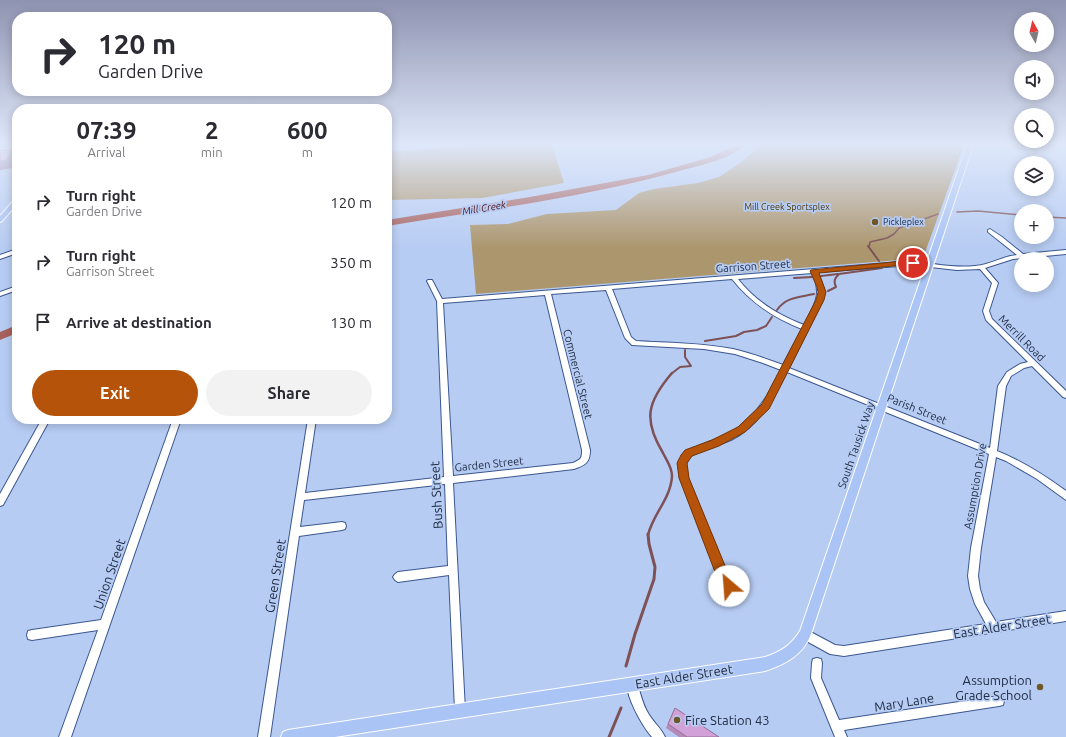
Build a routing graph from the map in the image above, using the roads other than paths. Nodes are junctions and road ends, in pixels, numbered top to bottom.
1 (958, 179) edge
2 (12, 206) edge
3 (0, 220) edge
4 (990, 232) dead end
5 (1017, 252) edge
6 (1066, 252) edge
7 (12, 253) edge
8 (1054, 253) edge
9 (0, 257) edge
10 (1014, 257) edge
11 (930, 264) junction
12 (981, 267) junction
13 (814, 271) junction
14 (733, 277) junction
15 (430, 282) dead end
16 (608, 287) junction
17 (12, 290) edge
18 (547, 292) junction
19 (0, 294) edge
20 (440, 301) junction
21 (806, 328) junction
22 (1032, 363) junction
23 (785, 368) junction
24 (1066, 395) edge
25 (882, 406) junction
26 (43, 424) edge
27 (175, 424) edge
28 (311, 424) edge
29 (993, 452) junction
30 (584, 461) joint
31 (448, 480) junction
32 (1066, 496) edge
33 (301, 497) junction
34 (0, 502) edge
35 (342, 526) dead end
36 (295, 532) junction
37 (452, 570) junction
38 (398, 577) dead end
39 (729, 586) dead end
40 (1066, 616) edge
41 (105, 624) junction
42 (993, 627) junction
43 (805, 634) junction
44 (32, 635) dead end
45 (817, 663) dead end
46 (632, 684) junction
47 (999, 701) dead end
48 (460, 710) junction
49 (836, 726) junction
50 (66, 737) edge
51 (264, 737) edge
52 (288, 737) edge
53 (660, 737) edge
54 (841, 737) edge

1 - 11 main road, South Tausick Way
2 - 3 main road
4 - 5 street
6 - 8 street, Garrison Street
7 - 9 street
10 - 12 street, Garrison Street
11 - 12 street, Garrison Street
11 - 13 street, Garrison Street
11 - 25 main road, South Tausick Way
12 - 22 street, Merrill Road
13 - 14 street, Garrison Street
13 - 21 street
14 - 16 street, Garrison Street
14 - 21 street
15 - 20 street, Bush Street
16 - 18 street, Garrison Street
16 - 23 street, Parish Street
17 - 19 street
18 - 20 street, Garrison Street
18 - 30 street, Commercial Street
20 - 31 street, Bush Street
21 - 23 street
22 - 24 street, Merrill Road
22 - 29 street, Assumption Drive
23 - 25 street, Parish Street
23 - 39 street
25 - 29 street, Parish Street
25 - 43 main road, South Tausick Way
26 - 34 street
27 - 41 street, Union Street
28 - 33 street, Green Street
29 - 32 street, Parish Street
29 - 42 street, Assumption Drive
30 - 31 street, Garden Street
31 - 33 street, Garden Street
31 - 37 street, Bush Street
33 - 36 street, Green Street
35 - 36 street
36 - 51 street, Green Street
37 - 38 street
37 - 48 street, Bush Street
40 - 42 street, East Alder Street
41 - 44 street
41 - 50 street, Union Street
42 - 43 street, East Alder Street
43 - 46 main road, East Alder Street
45 - 49 street
46 - 48 main road, East Alder Street
46 - 53 street
47 - 49 street, Mary Lane
48 - 52 main road, East Alder Street
49 - 54 street

